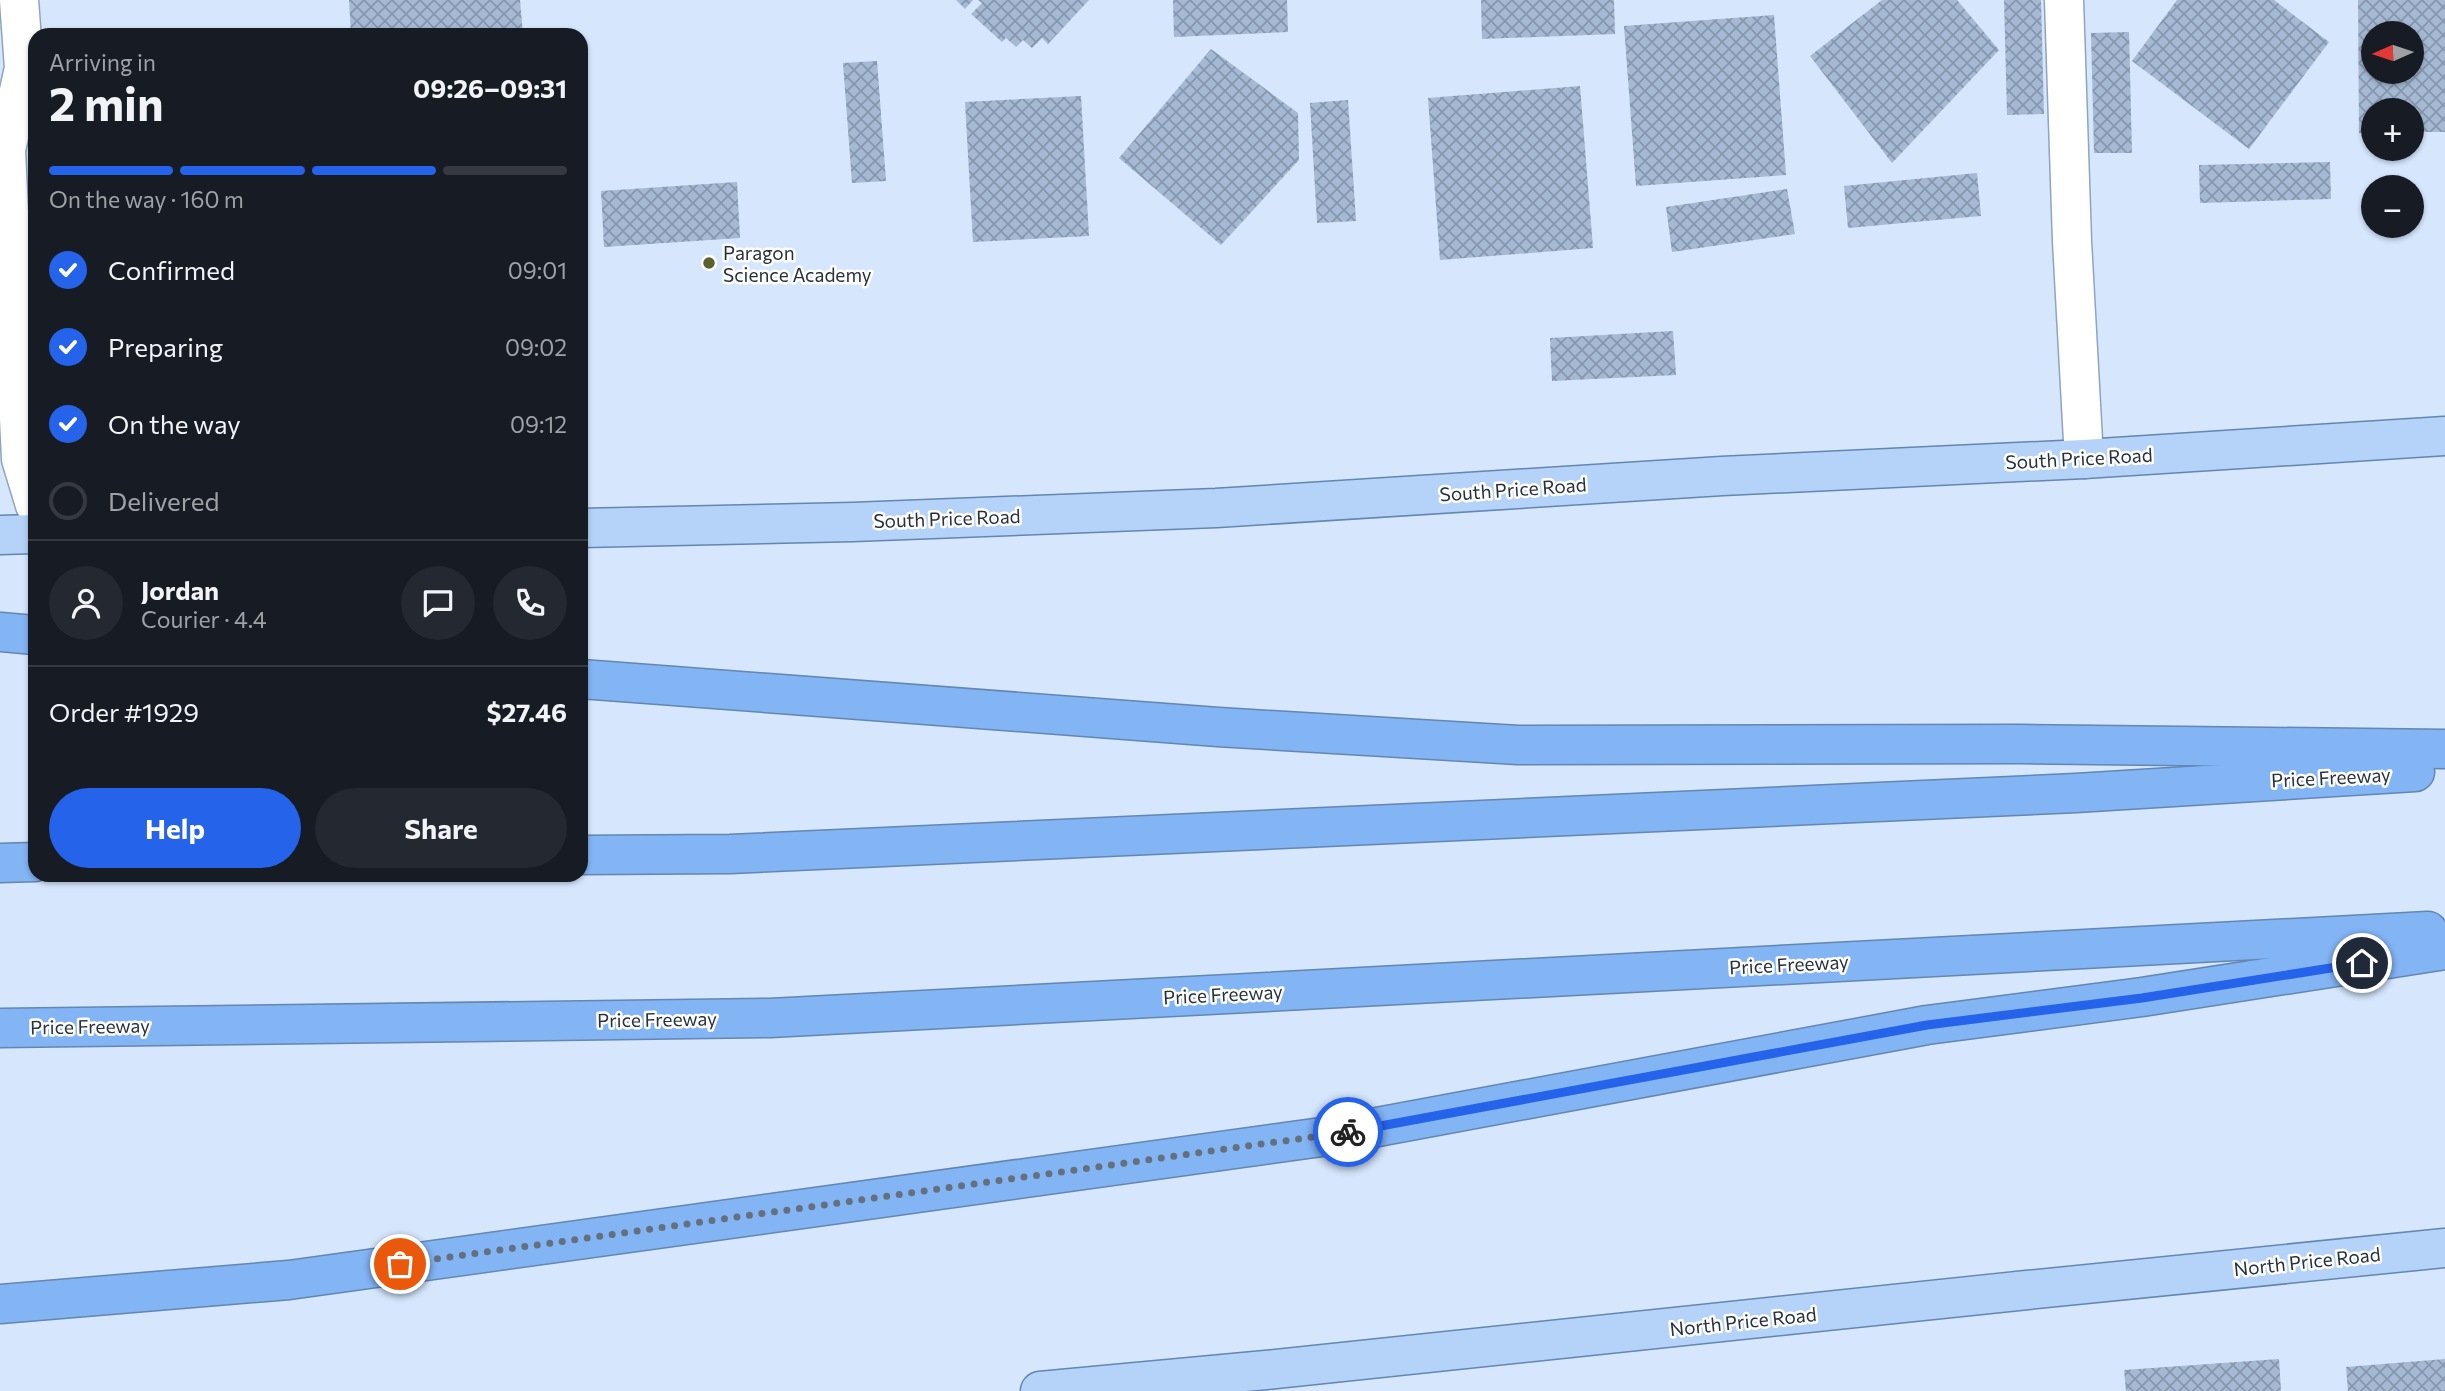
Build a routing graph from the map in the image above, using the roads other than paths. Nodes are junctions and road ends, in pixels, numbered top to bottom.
1 (19, 0) edge
2 (2064, 0) edge
3 (28, 74) edge
4 (28, 85) edge
5 (2445, 436) edge
6 (2084, 459) junction
7 (28, 482) edge
8 (588, 528) edge
9 (28, 534) edge
10 (0, 535) edge
11 (0, 632) edge
12 (28, 634) edge
13 (588, 680) edge
14 (2445, 749) edge
15 (2445, 770) edge
16 (588, 855) edge
17 (28, 862) edge
18 (0, 863) edge
19 (2445, 930) edge
20 (2445, 950) edge
21 (0, 1028) edge
22 (2445, 1248) edge
23 (0, 1304) edge
24 (1041, 1391) edge

1 - 3 lane
2 - 6 lane
4 - 7 lane
5 - 6 main road, South Price Road
6 - 8 main road, South Price Road
9 - 10 main road
11 - 12 highway
13 - 14 highway
15 - 16 highway, Price Freeway
17 - 18 highway
19 - 21 highway, Price Freeway
20 - 23 highway
22 - 24 main road, North Price Road

